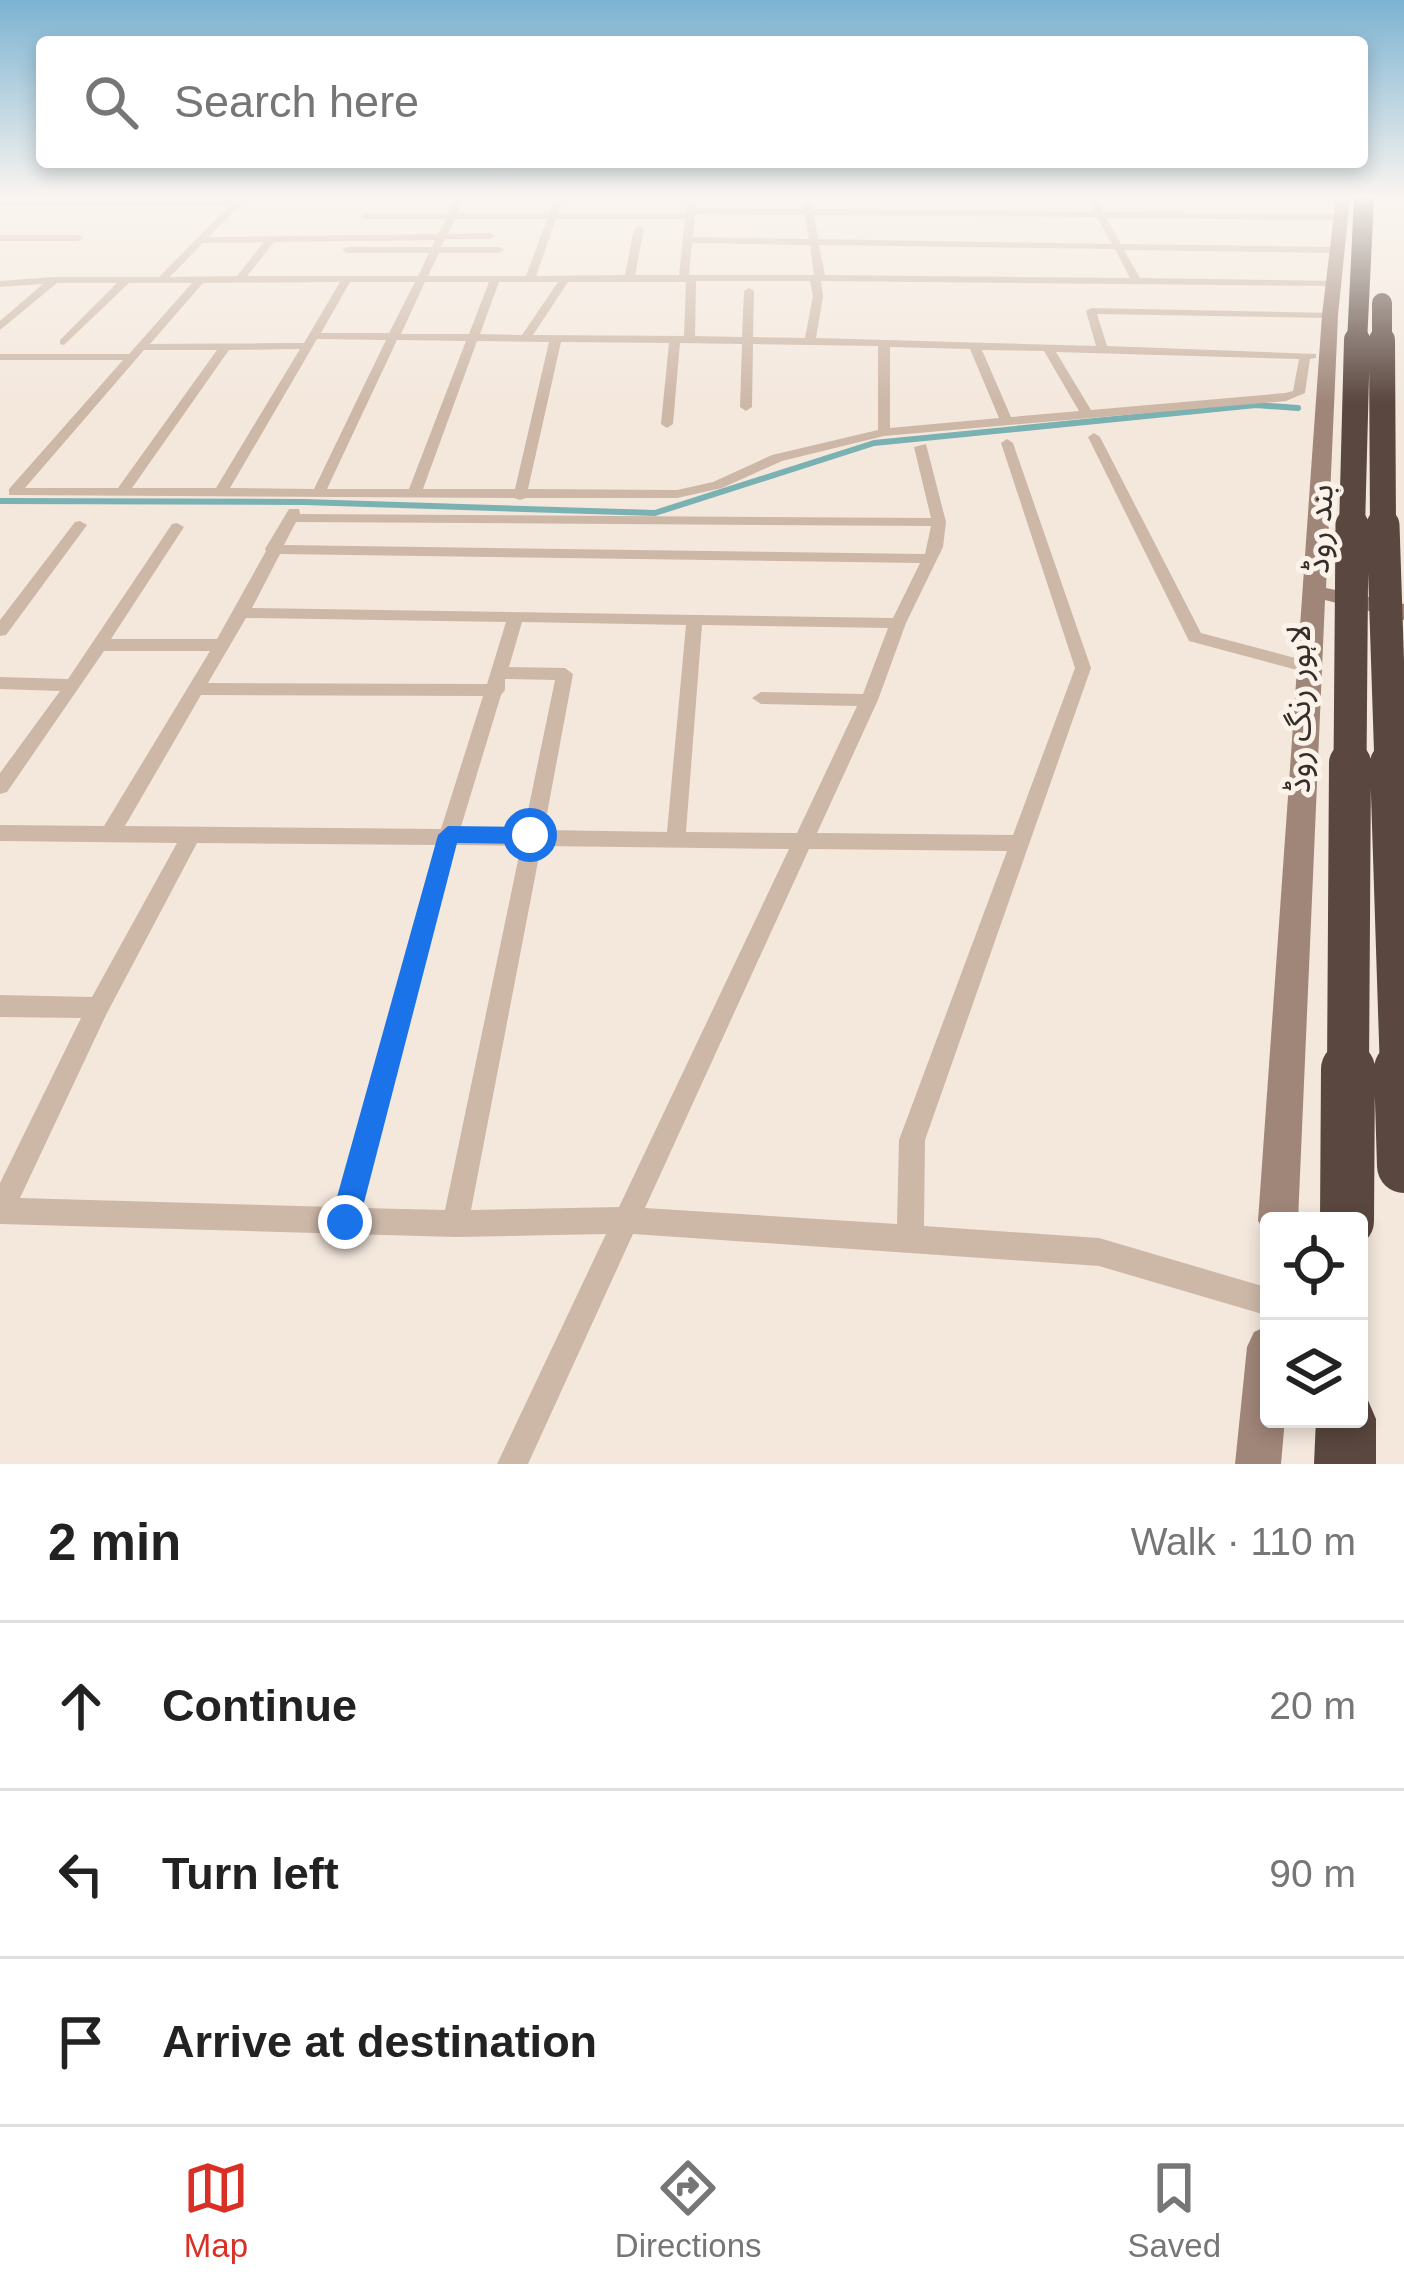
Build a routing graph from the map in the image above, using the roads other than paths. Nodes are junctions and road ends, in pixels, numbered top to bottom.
1 (175, 266) edge
2 (250, 266) edge
3 (425, 266) edge
4 (535, 266) edge
5 (632, 266) edge
6 (688, 266) edge
7 (816, 266) edge
8 (1128, 266) edge
9 (1334, 266) edge
10 (1350, 266) edge
11 (1382, 266) edge
12 (419, 278) junction
13 (817, 278) junction
14 (162, 279) junction
15 (201, 279) junction
16 (240, 279) junction
17 (347, 279) junction
18 (496, 279) junction
19 (530, 279) junction
20 (565, 279) junction
21 (629, 279) junction
22 (688, 279) junction
23 (53, 280) junction
24 (126, 280) junction
25 (1137, 281) junction
26 (1332, 283) junction
27 (0, 284) edge
28 (748, 292) dead end
29 (1330, 315) junction
30 (0, 327) edge
31 (394, 335) junction
32 (475, 336) junction
33 (527, 336) junction
34 (556, 337) junction
35 (682, 339) junction
36 (749, 340) junction
37 (64, 341) dead end
38 (310, 341) junction
39 (811, 341) junction
40 (884, 344) junction
41 (225, 347) junction
42 (975, 347) junction
43 (1048, 348) junction
44 (1102, 348) junction
45 (137, 352) junction
46 (1317, 356) junction
47 (0, 357) edge
48 (746, 407) dead end
49 (1088, 416) junction
50 (667, 424) dead end
51 (884, 432) junction
52 (1007, 432) junction
53 (1094, 437) dead end
54 (921, 447) dead end
55 (7, 492) edge
56 (122, 493) junction
57 (220, 494) junction
58 (318, 494) junction
59 (414, 495) junction
60 (520, 496) junction
61 (939, 522) junction
62 (80, 525) dead end
63 (177, 527) dead end
64 (272, 549) junction
65 (931, 559) junction
66 (1316, 590) junction
67 (1404, 612) edge
68 (241, 613) junction
69 (515, 617) junction
70 (694, 620) junction
71 (898, 623) junction
72 (0, 631) edge
73 (100, 645) junction
74 (222, 645) junction
75 (1308, 667) junction
76 (498, 681) junction
77 (0, 683) edge
78 (74, 685) junction
79 (197, 688) junction
80 (761, 698) dead end
81 (869, 700) junction
82 (0, 787) edge
83 (0, 832) edge
84 (110, 834) junction
85 (191, 835) junction
86 (448, 835) junction
87 (530, 835) junction
88 (676, 837) junction
89 (805, 838) junction
90 (1020, 843) junction
91 (0, 1006) edge
92 (98, 1008) junction
93 (1404, 1166) edge
94 (1278, 1212) edge
95 (1347, 1212) edge
96 (625, 1220) junction
97 (345, 1222) junction
98 (454, 1224) junction
99 (910, 1238) junction
100 (1260, 1300) edge
101 (1261, 1428) edge
102 (1346, 1428) edge
103 (512, 1464) edge
104 (1258, 1464) edge
105 (1345, 1464) edge

1 - 14 street
2 - 16 street
3 - 12 street
4 - 19 street
5 - 21 street
6 - 22 street
7 - 13 street
8 - 25 street
9 - 26 main road, بند روڈ
10 - 95 highway, لاہور رنگ روڈ, bridge
11 - 93 highway, bridge
12 - 17 street
12 - 18 street
12 - 31 street
13 - 22 street
13 - 25 street
13 - 39 street
14 - 15 street
14 - 24 street
15 - 16 street
15 - 45 street
16 - 17 street
17 - 38 street
18 - 19 street
18 - 32 street
19 - 20 street
20 - 21 street
20 - 33 street
21 - 22 street
22 - 35 street
23 - 24 street
23 - 27 street
23 - 30 street
24 - 37 street
25 - 26 street
26 - 29 main road, بند روڈ
28 - 36 street
29 - 44 street
29 - 46 main road, بند روڈ
31 - 32 street
31 - 38 street
31 - 58 street
32 - 33 street
32 - 59 street
33 - 34 street
34 - 35 street
34 - 60 street
35 - 36 street
35 - 50 street
36 - 39 street
36 - 48 street
38 - 41 street
38 - 57 street
39 - 40 street
40 - 42 street
40 - 51 street
41 - 45 street
41 - 56 street
42 - 43 street
42 - 52 street
43 - 44 street
43 - 49 street
44 - 46 street
45 - 47 street
45 - 55 street
46 - 49 street
46 - 66 main road, بند روڈ
49 - 52 street
51 - 52 street
51 - 60 street
52 - 90 street
53 - 75 street
54 - 61 street
55 - 56 street
56 - 57 street
57 - 58 street
58 - 59 street
59 - 60 street
61 - 64 street
61 - 65 street
62 - 72 street
63 - 73 street
64 - 65 street
64 - 68 street
65 - 71 street
66 - 67 main road
66 - 75 main road, بند روڈ
68 - 69 street
68 - 74 street
69 - 70 street
69 - 76 street
70 - 71 street
70 - 88 street
71 - 81 street
73 - 74 street
73 - 78 street
74 - 79 street
75 - 94 main road, بند روڈ
76 - 79 street
76 - 86 street
76 - 87 street
77 - 78 street
78 - 82 street
79 - 84 street
80 - 81 street
81 - 89 street
83 - 84 street
84 - 85 street
85 - 86 street
85 - 92 street
86 - 87 street
86 - 97 street
87 - 88 street
87 - 98 street
88 - 89 street
89 - 90 street
89 - 96 street
90 - 99 street
91 - 92 street
92 - 97 street
96 - 98 street
96 - 99 street
96 - 103 street
97 - 98 street
99 - 100 street
101 - 104 main road
102 - 105 highway

